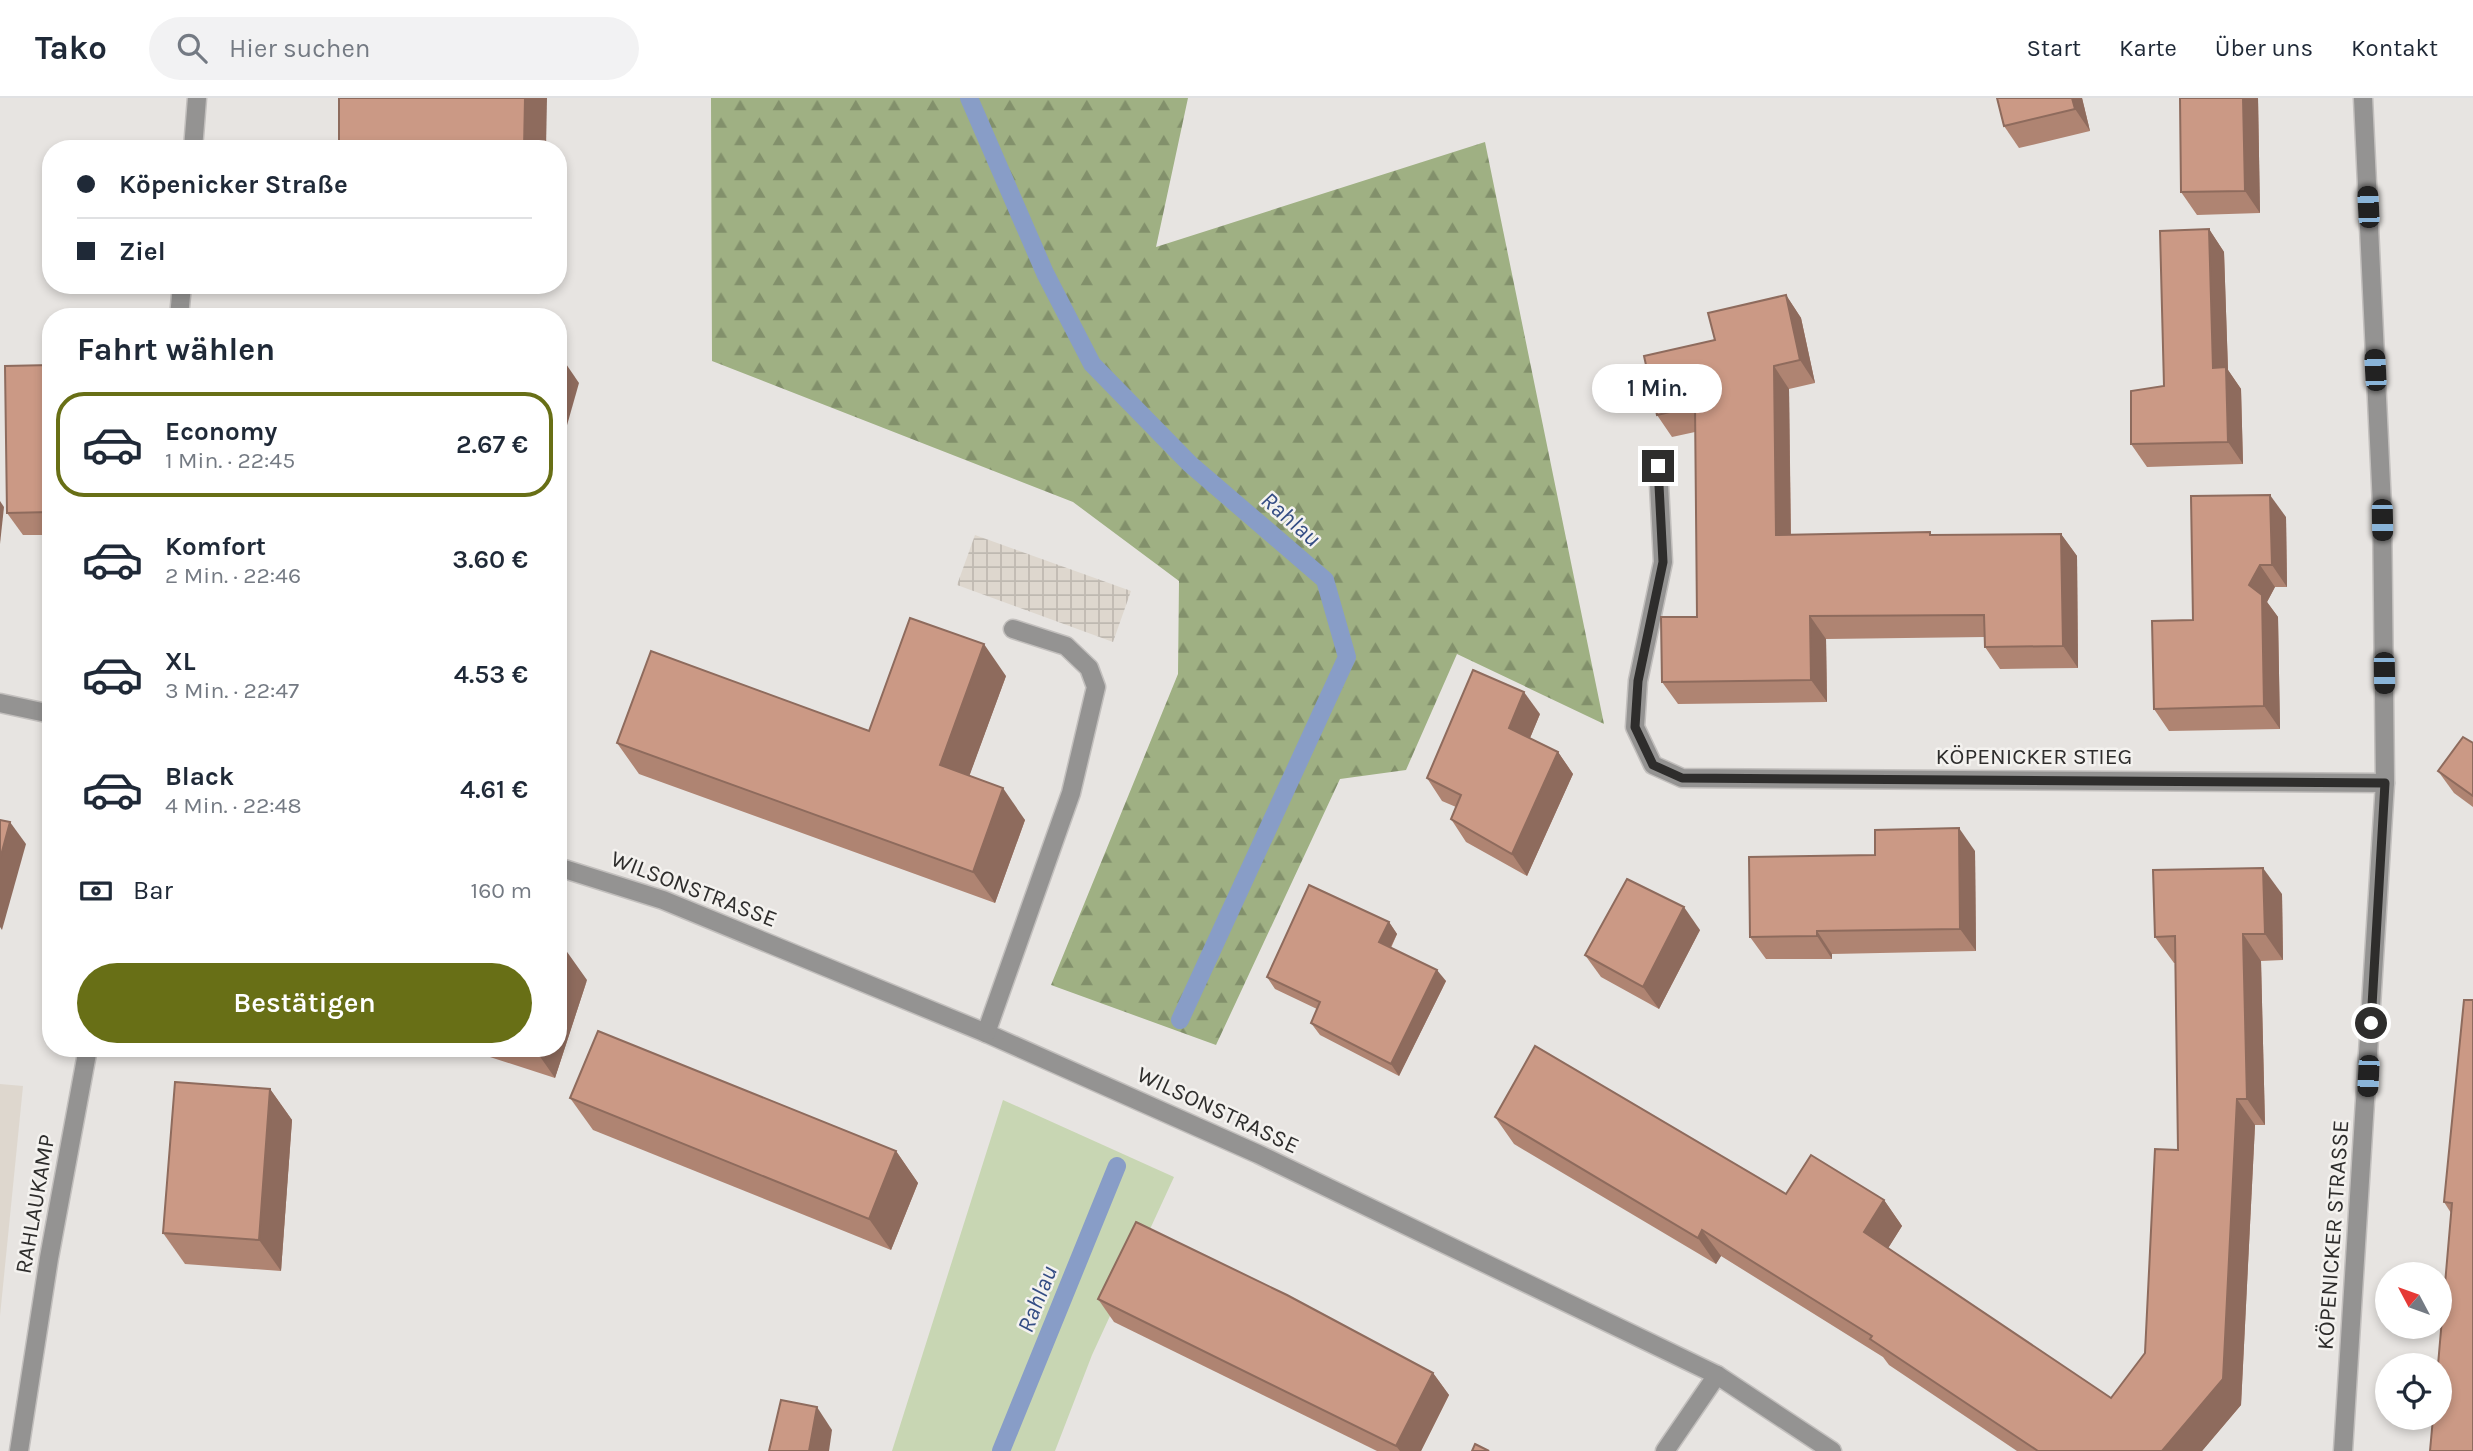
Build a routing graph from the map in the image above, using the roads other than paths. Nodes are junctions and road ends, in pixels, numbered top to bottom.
1 (197, 98) edge
2 (2362, 98) edge
3 (194, 140) edge
4 (1658, 466) dead end
5 (1013, 629) dead end
6 (0, 704) edge
7 (42, 712) edge
8 (2385, 783) junction
9 (567, 869) edge
10 (986, 1033) junction
11 (86, 1057) edge
12 (1717, 1375) junction
13 (19, 1451) edge
14 (1665, 1451) edge
15 (1832, 1451) edge
16 (2343, 1451) edge

1 - 3 street
2 - 8 street, KÖPENICKER STRASSE
4 - 8 street, KÖPENICKER STIEG
5 - 10 street
6 - 7 street
8 - 16 street, KÖPENICKER STRASSE
9 - 10 street, WILSONSTRASSE
10 - 12 street, WILSONSTRASSE
11 - 13 street, RAHLAUKAMP
12 - 14 street
12 - 15 street, WILSONSTRASSE

